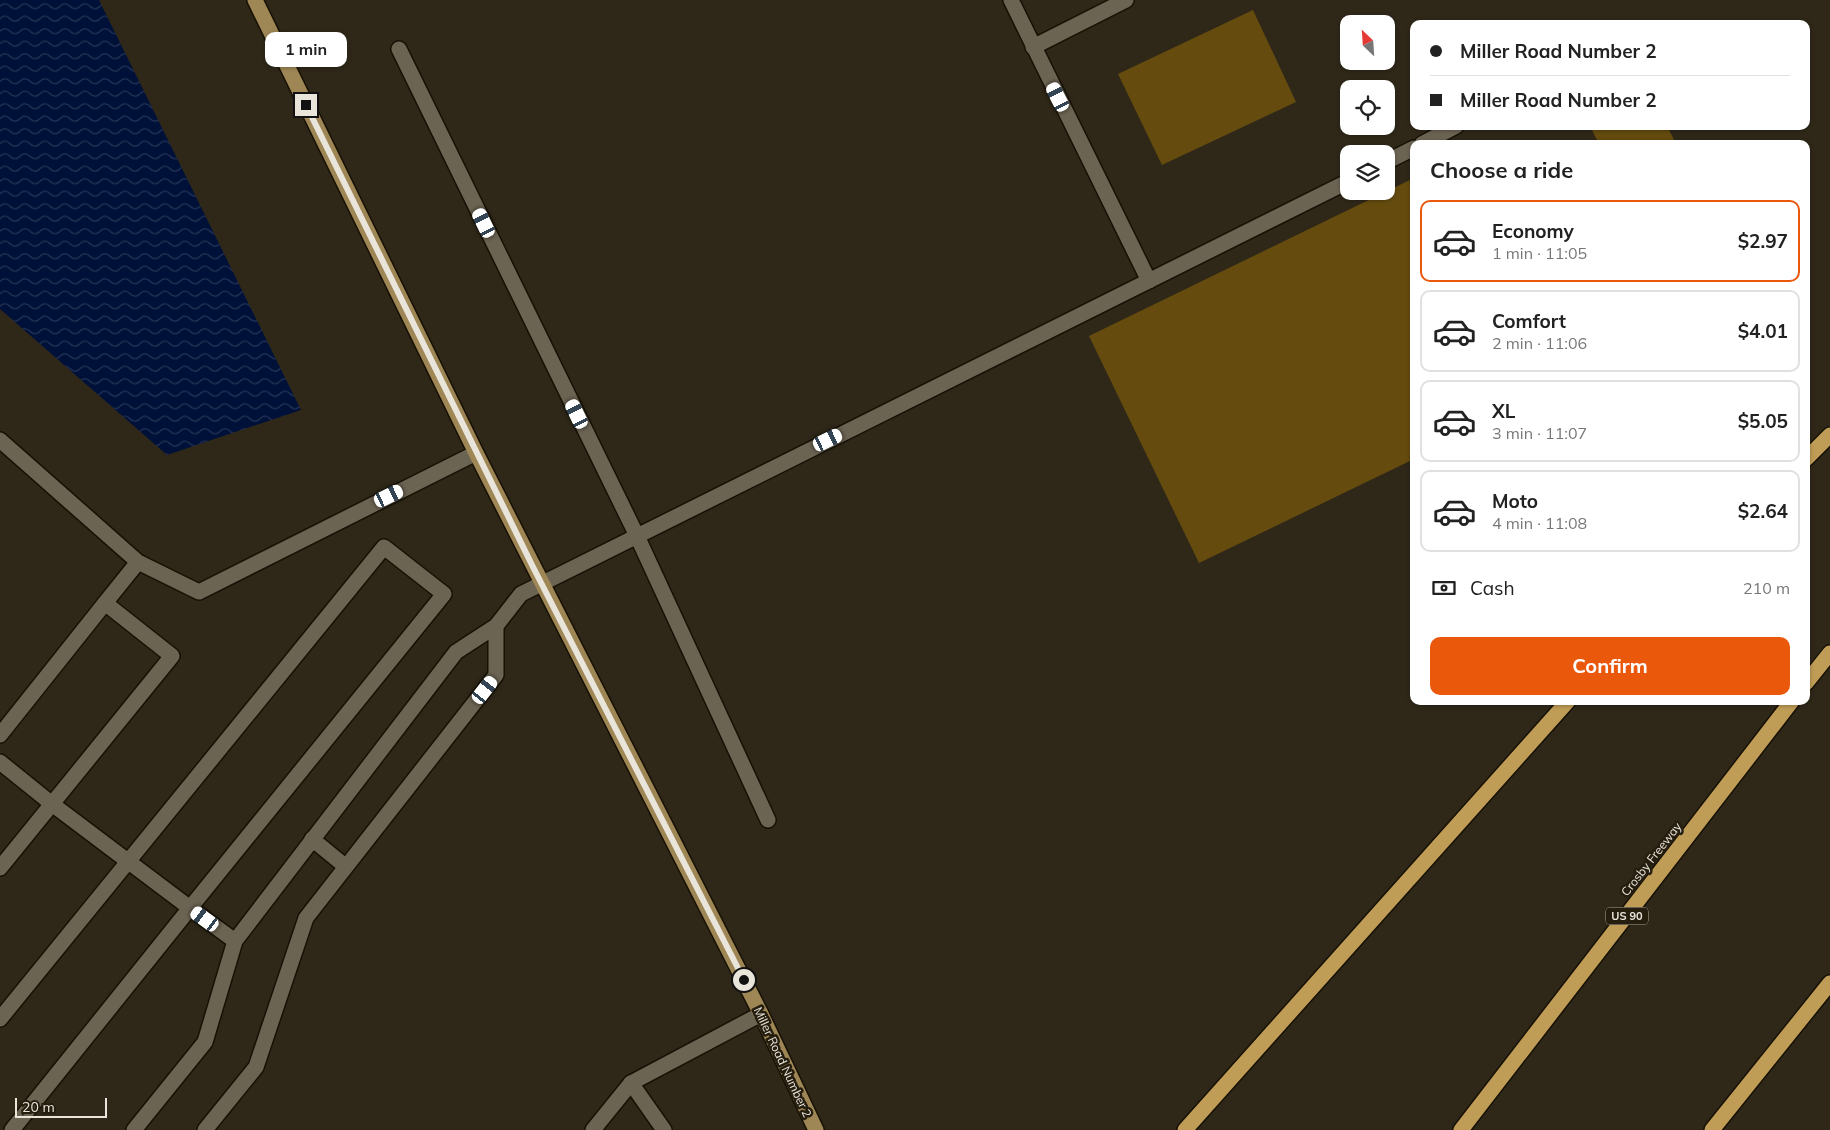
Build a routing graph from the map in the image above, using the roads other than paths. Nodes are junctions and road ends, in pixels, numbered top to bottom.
1 (255, 0) edge
2 (1011, 0) edge
3 (1126, 0) edge
4 (1033, 47) junction
5 (399, 49) dead end
6 (1448, 130) edge
7 (1430, 140) edge
8 (1410, 150) edge
9 (1395, 158) edge
10 (1340, 186) edge
11 (1149, 281) junction
12 (1830, 435) edge
13 (0, 440) edge
14 (476, 453) junction
15 (1810, 455) edge
16 (636, 536) junction
17 (138, 562) junction
18 (541, 583) junction
19 (105, 603) junction
20 (496, 626) junction
21 (1830, 653) edge
22 (1810, 678) edge
23 (1564, 705) edge
24 (1789, 705) edge
25 (0, 735) edge
26 (0, 762) edge
27 (52, 804) junction
28 (768, 820) dead end
29 (312, 839) junction
30 (128, 862) junction
31 (345, 866) junction
32 (0, 868) edge
33 (190, 908) junction
34 (235, 941) junction
35 (1830, 983) edge
36 (761, 1014) junction
37 (0, 1019) edge
38 (632, 1083) junction
39 (12, 1130) edge
40 (134, 1130) edge
41 (205, 1130) edge
42 (593, 1130) edge
43 (664, 1130) edge
44 (816, 1130) edge
45 (1186, 1130) edge
46 (1461, 1130) edge
47 (1712, 1130) edge

1 - 14 main road, Miller Road Number 2
2 - 4 lane
3 - 4 lane
4 - 11 lane
5 - 16 lane
6 - 7 lane
8 - 9 lane
10 - 11 lane
11 - 16 lane
12 - 15 highway
13 - 17 lane
14 - 17 lane
14 - 18 main road, Miller Road Number 2
16 - 18 lane
16 - 28 lane
17 - 19 lane
18 - 20 lane
18 - 36 main road, Miller Road Number 2
19 - 25 lane
19 - 27 lane
20 - 29 lane
20 - 31 lane
21 - 22 highway
23 - 45 highway
24 - 46 highway, Crosby Freeway / US 90
26 - 27 lane
27 - 30 lane
27 - 32 lane
29 - 31 lane
29 - 34 lane
30 - 33 lane
30 - 33 lane
30 - 37 lane
31 - 41 lane
33 - 34 lane
33 - 39 lane
34 - 40 lane
35 - 47 highway
36 - 38 lane
36 - 44 main road, Miller Road Number 2
38 - 42 lane
38 - 43 lane

